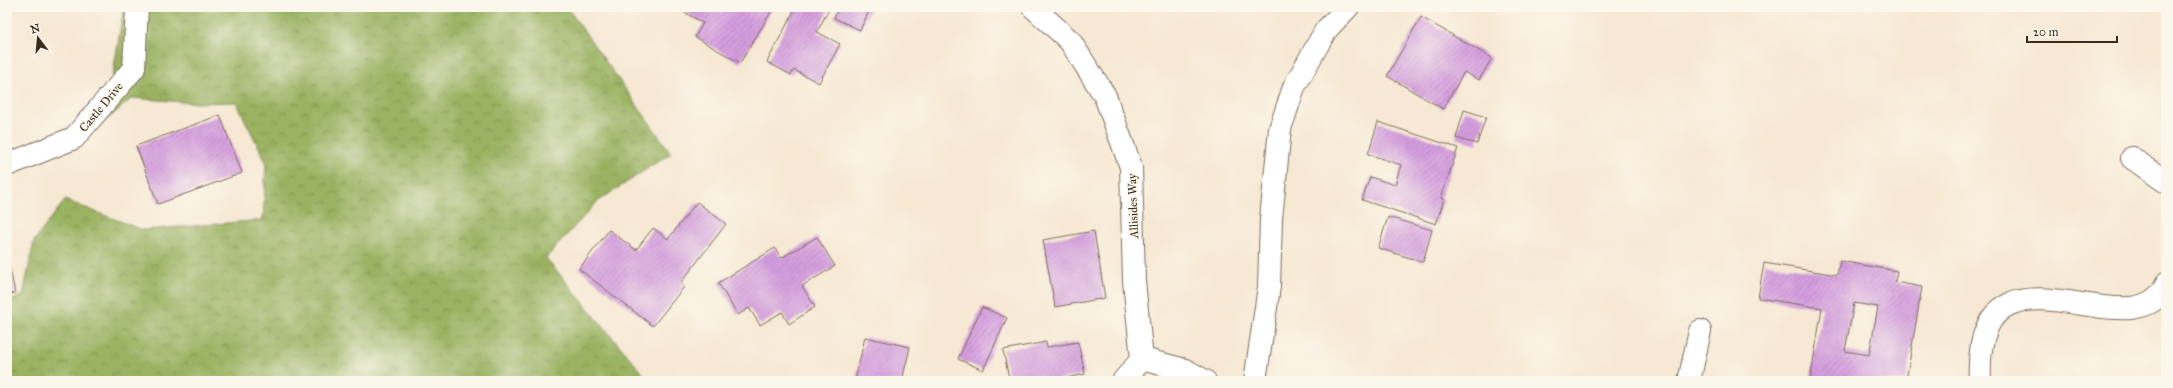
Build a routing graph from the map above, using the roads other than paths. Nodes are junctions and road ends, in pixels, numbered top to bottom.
1 (137, 7) edge
2 (1033, 7) edge
3 (1348, 7) edge
4 (2132, 158) dead end
5 (7, 165) edge
6 (2166, 182) edge
7 (2166, 284) edge
8 (1700, 331) dead end
9 (1142, 359) junction
10 (1123, 381) edge
11 (1205, 381) edge
12 (1255, 381) edge
13 (1689, 381) edge
14 (1980, 381) edge

1 - 5 street, Castle Drive
2 - 9 street, Allisides Way
3 - 12 street
4 - 6 street
7 - 14 street
8 - 13 street
9 - 10 street
9 - 11 street

